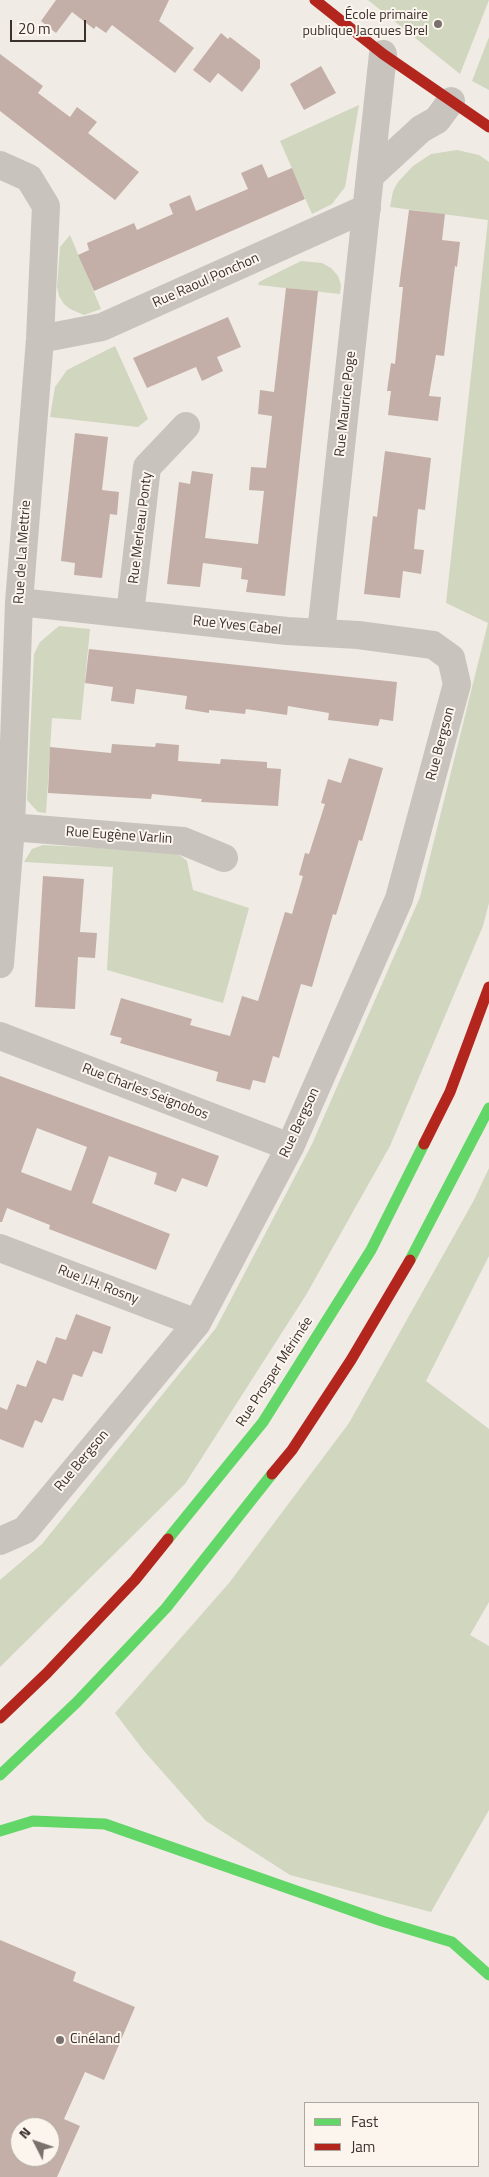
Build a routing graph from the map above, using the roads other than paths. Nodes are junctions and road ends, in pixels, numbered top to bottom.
1 (315, 0) edge
2 (383, 54) junction
3 (451, 101) junction
4 (489, 127) edge
5 (0, 165) edge
6 (370, 176) junction
7 (367, 208) junction
8 (40, 340) junction
9 (186, 426) dead end
10 (19, 602) junction
11 (130, 614) junction
12 (321, 633) junction
13 (451, 658) joint
14 (11, 827) junction
15 (224, 858) dead end
16 (0, 964) edge
17 (489, 987) edge
18 (0, 1036) edge
19 (489, 1108) edge
20 (290, 1147) junction
21 (0, 1248) edge
22 (196, 1323) junction
23 (0, 1541) edge
24 (0, 1718) edge
25 (0, 1775) edge
26 (0, 1831) edge
27 (489, 1975) edge

1 - 2 main road
2 - 3 main road
2 - 6 street, Rue Maurice Poge
3 - 4 main road
3 - 6 street
5 - 8 street, Rue de La Mettrie
6 - 7 street, Rue Maurice Poge
7 - 8 street, Rue Raoul Ponchon
7 - 12 street, Rue Maurice Poge
8 - 10 street, Rue de La Mettrie
9 - 11 street, Rue Merleau Ponty
10 - 11 street, Rue Yves Cabel
10 - 14 street, Rue de La Mettrie
11 - 12 street, Rue Yves Cabel
12 - 13 street, Rue Yves Cabel
13 - 20 street, Rue Bergson
14 - 15 street, Rue Eugène Varlin
14 - 16 street, Rue de La Mettrie
17 - 24 main road, Rue Prosper Mérimée
18 - 20 street, Rue Charles Seignobos
19 - 25 main road
20 - 22 street, Rue Bergson
21 - 22 street, Rue J.H. Rosny
22 - 23 street, Rue Bergson
26 - 27 main road

